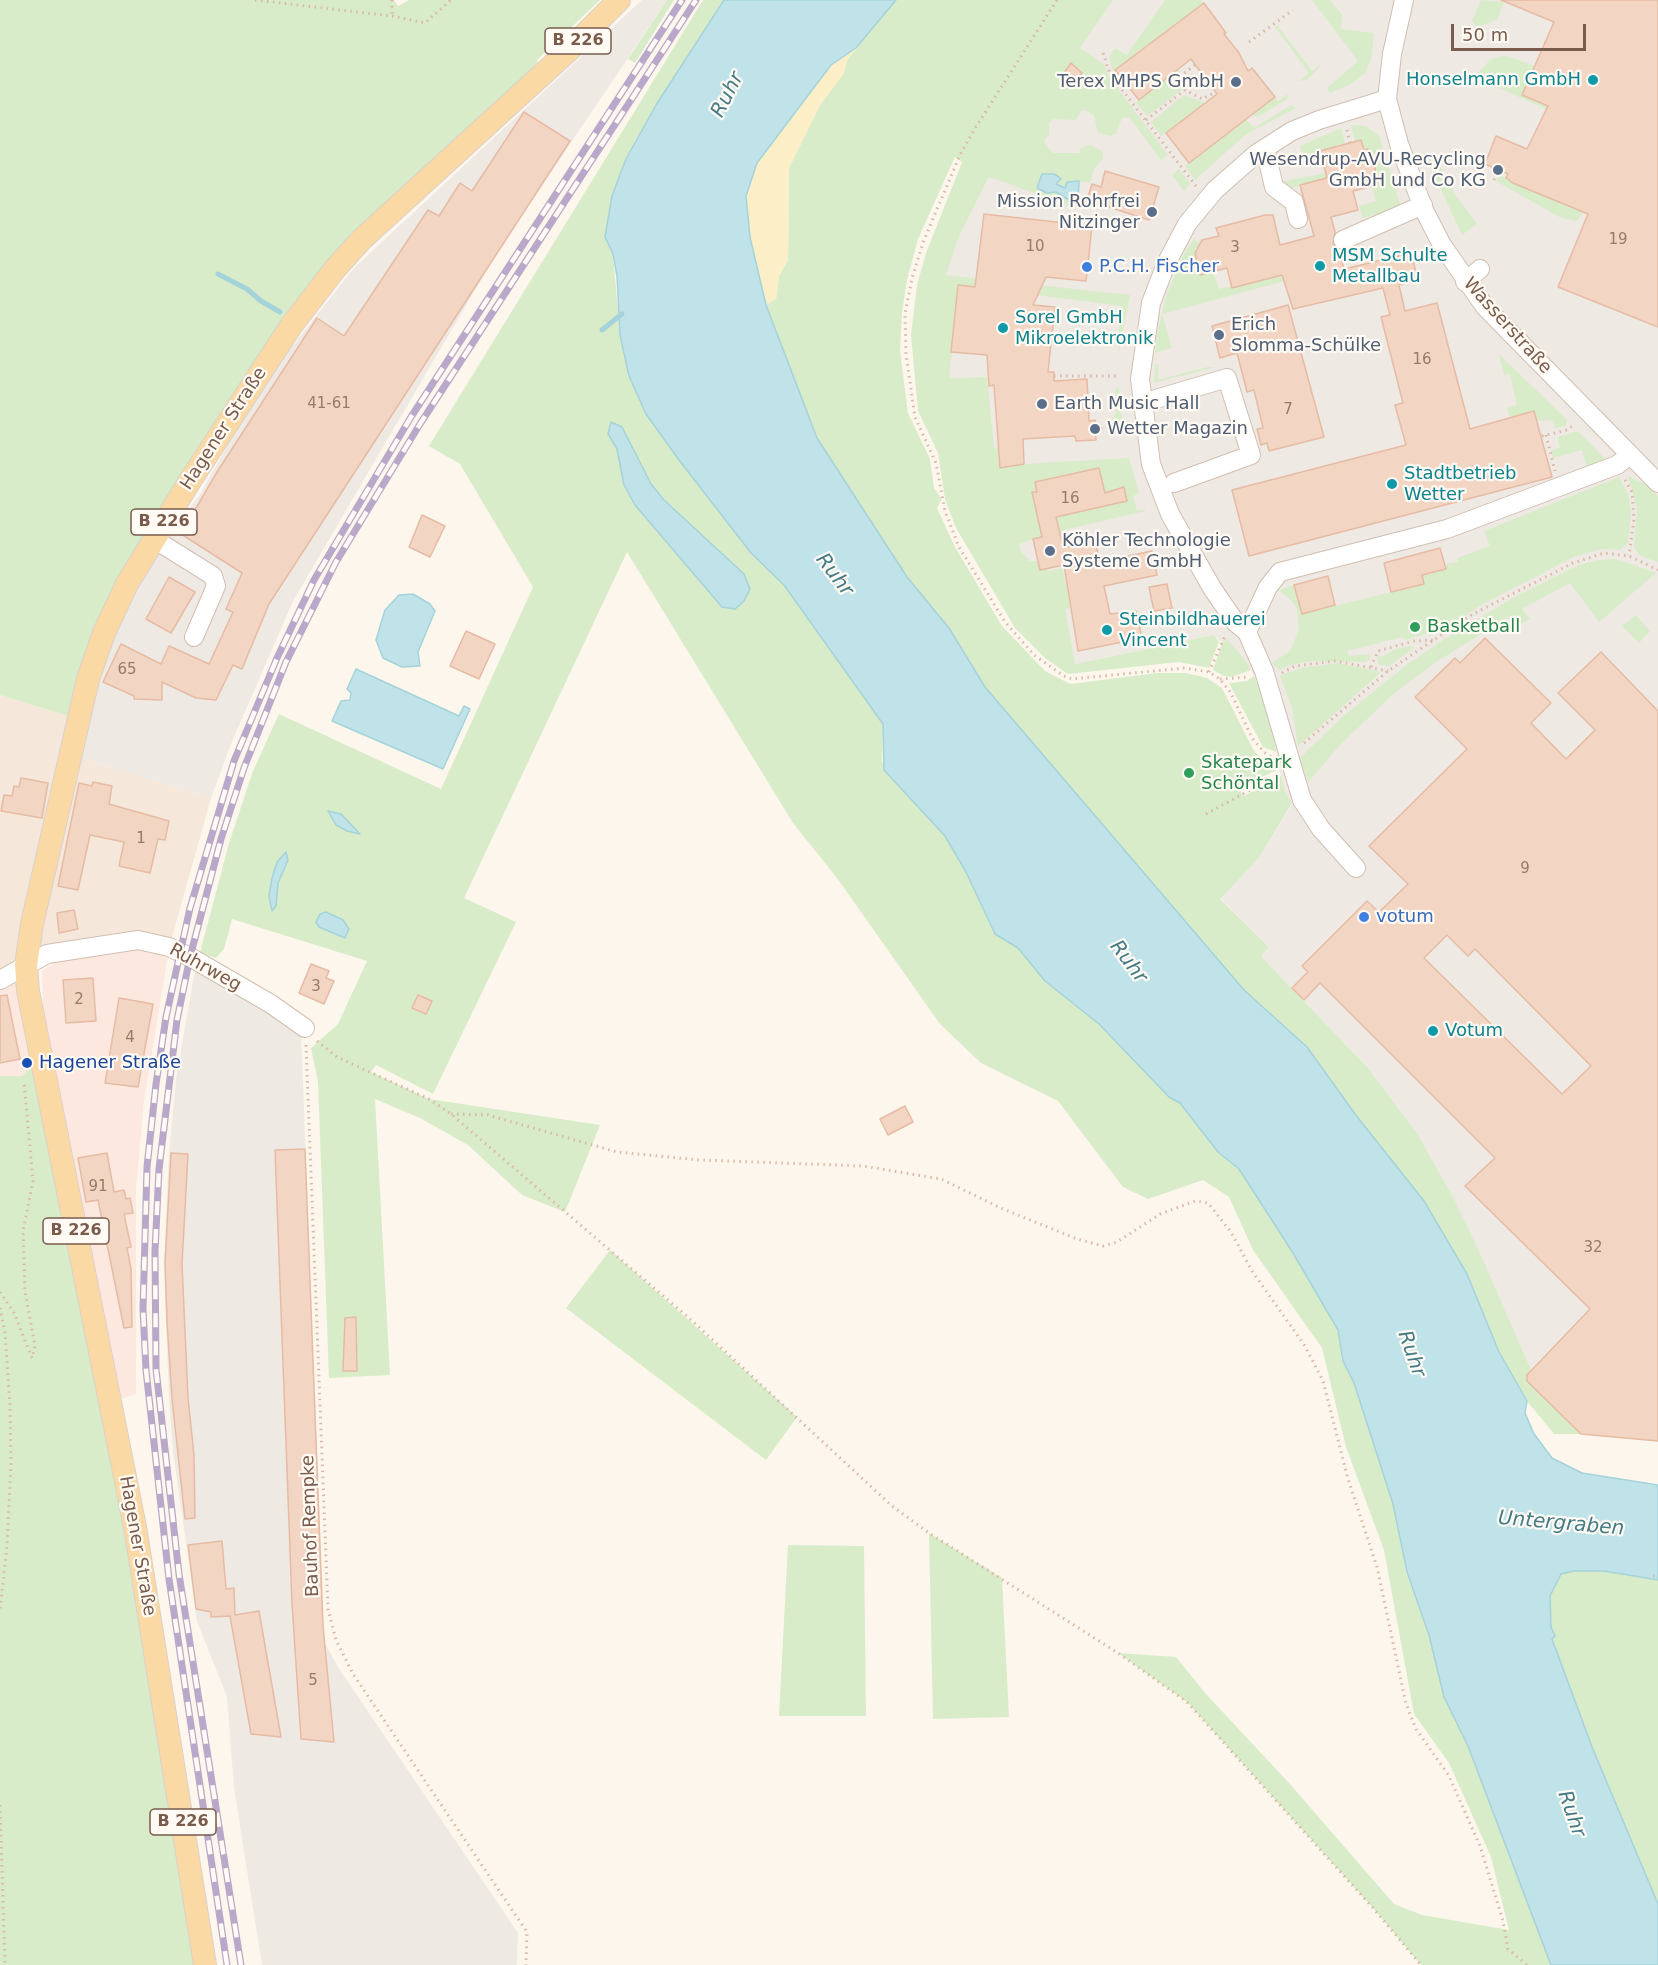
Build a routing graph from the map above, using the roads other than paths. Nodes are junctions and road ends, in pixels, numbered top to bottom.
1 (619, 0) edge
2 (1404, 0) edge
3 (1387, 99) junction
4 (1265, 148) junction
5 (1423, 205) junction
6 (1299, 219) dead end
7 (1343, 240) dead end
8 (1480, 269) dead end
9 (1466, 282) junction
10 (1156, 399) dead end
11 (1624, 460) junction
12 (1174, 483) dead end
13 (1658, 483) edge
14 (154, 539) junction
15 (1242, 628) junction
16 (194, 637) dead end
17 (1356, 868) dead end
18 (26, 965) junction
19 (0, 980) edge
20 (305, 1028) road end
21 (205, 1965) edge

1 - 14 main road, Hagener Straße / B 226
2 - 3 street, Wasserstraße
3 - 4 street
3 - 5 street, Wasserstraße
4 - 6 street
4 - 15 street
5 - 7 street
5 - 9 street, Wasserstraße
8 - 9 street
9 - 11 street, Wasserstraße
10 - 12 street
11 - 13 street, Wasserstraße
11 - 15 street
14 - 16 street
14 - 18 main road, Hagener Straße / B 226
15 - 17 street
18 - 19 street, Ruhrweg
18 - 20 street, Ruhrweg
18 - 21 main road, Hagener Straße / B 226

